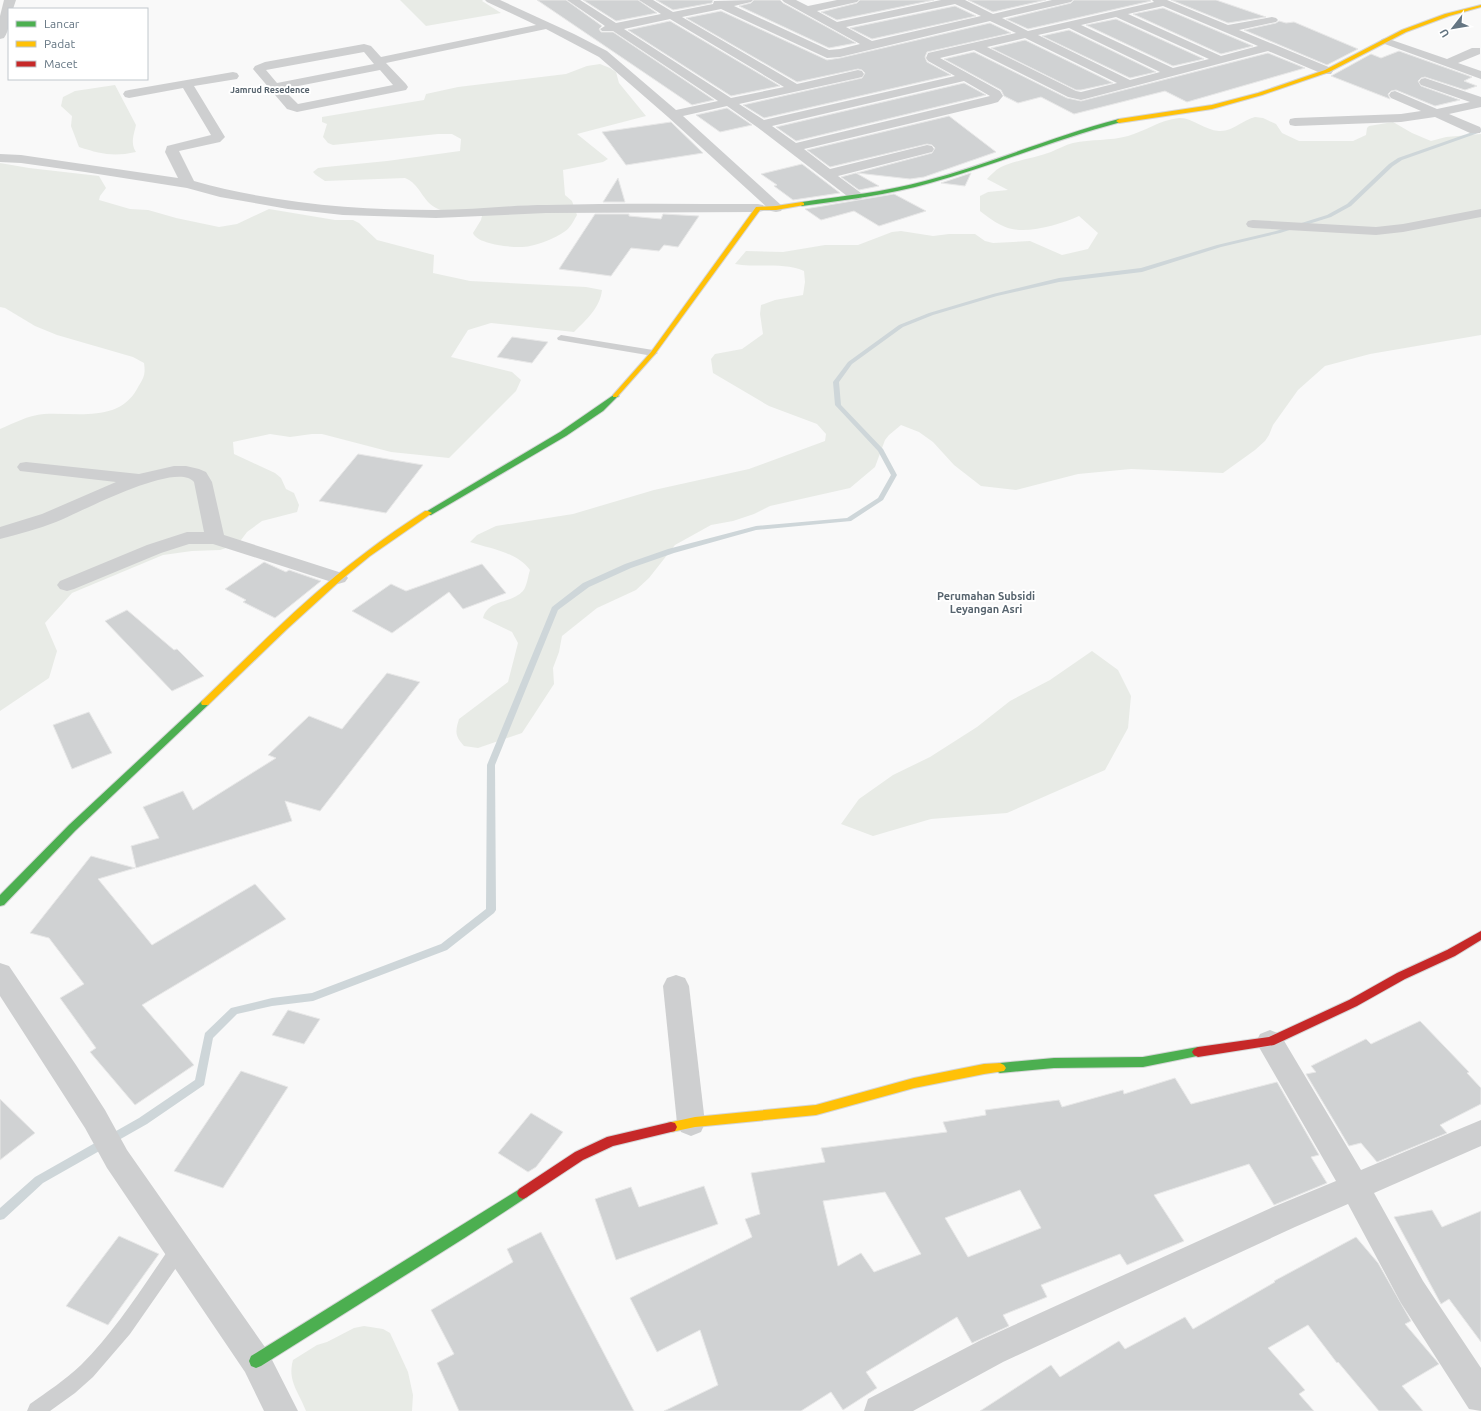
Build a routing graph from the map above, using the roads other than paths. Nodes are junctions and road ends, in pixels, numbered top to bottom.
1 (10, 0) edge
2 (491, 0) edge
3 (573, 0) edge
4 (646, 0) edge
5 (747, 0) edge
6 (788, 0) edge
7 (853, 0) edge
8 (956, 0) edge
9 (1067, 0) edge
10 (1160, 1) edge
11 (717, 3) edge
12 (1481, 6) edge
13 (806, 10) junction
14 (1116, 13) junction
15 (672, 16) junction
16 (991, 17) junction
17 (1272, 20) dead end
18 (1070, 24) junction
19 (546, 26) junction
20 (836, 26) junction
21 (614, 27) junction
22 (1226, 29) junction
23 (1, 32) edge
24 (1027, 34) junction
25 (570, 36) junction
26 (1386, 41) junction
27 (870, 45) junction
28 (976, 46) junction
29 (1268, 46) junction
30 (1476, 51) dead end
31 (1219, 59) junction
32 (1447, 63) junction
33 (381, 64) junction
34 (1327, 71) junction
35 (1171, 72) junction
36 (858, 74) dead end
37 (1481, 74) edge
38 (233, 76) dead end
39 (968, 77) junction
40 (1425, 82) dead end
41 (1127, 83) junction
42 (186, 84) junction
43 (274, 87) junction
44 (795, 88) junction
45 (129, 94) dead end
46 (1395, 95) dead end
47 (1481, 102) edge
48 (729, 103) junction
49 (1436, 113) junction
50 (673, 114) junction
51 (1295, 122) dead end
52 (762, 124) junction
53 (1475, 130) dead end
54 (793, 148) junction
55 (927, 150) dead end
56 (0, 158) edge
57 (828, 174) junction
58 (188, 184) junction
59 (856, 196) junction
60 (758, 208) junction
61 (776, 208) junction
62 (1481, 213) edge
63 (1253, 224) dead end
64 (561, 338) dead end
65 (654, 353) junction
66 (26, 467) dead end
67 (140, 479) junction
68 (0, 533) edge
69 (215, 538) junction
70 (338, 578) junction
71 (67, 585) dead end
72 (0, 902) edge
73 (1481, 935) edge
74 (0, 974) edge
75 (676, 986) dead end
76 (1270, 1042) junction
77 (691, 1123) junction
78 (1481, 1133) edge
79 (1355, 1187) junction
80 (179, 1249) junction
81 (256, 1361) junction
82 (1481, 1398) edge
83 (36, 1410) dead end
84 (282, 1411) edge
85 (880, 1411) edge

1 - 23 street
2 - 19 street
3 - 21 street
4 - 15 street
5 - 11 street
6 - 13 street
7 - 13 street
8 - 16 street
8 - 20 street
9 - 16 street
10 - 14 street
10 - 22 street
11 - 15 street
11 - 27 street
12 - 26 street
13 - 20 street
14 - 18 street
14 - 31 street
15 - 21 street
15 - 44 street
16 - 24 street
16 - 27 street
17 - 22 street
18 - 24 street
18 - 35 street
19 - 25 street
19 - 33 street
20 - 27 street
21 - 25 street
21 - 48 street
22 - 29 street
24 - 28 street
24 - 41 street
25 - 50 street
26 - 32 street
26 - 34 street
28 - 39 street
28 - 41 street
29 - 31 street
29 - 34 street
30 - 32 street
31 - 35 street
32 - 37 street
33 - 43 street
33 - 43 street
33 - 43 street
34 - 59 street
35 - 41 street
36 - 44 street
38 - 42 street
39 - 52 street
39 - 54 street
40 - 47 street
42 - 45 street
42 - 58 street
44 - 48 street
46 - 49 street
47 - 49 street
48 - 50 street
48 - 52 street
49 - 51 street
49 - 53 street
50 - 61 street
52 - 54 street
54 - 57 street
55 - 57 street
56 - 58 street
57 - 59 street
58 - 60 street
59 - 61 street
60 - 61 street
60 - 65 street
62 - 63 street
64 - 65 lane
65 - 70 street
66 - 67 street
67 - 68 street
67 - 69 street
69 - 70 street
69 - 71 street
70 - 72 street
73 - 76 street
74 - 80 street
75 - 77 street
76 - 77 street
76 - 79 street
77 - 81 street
78 - 79 street
79 - 82 street
79 - 85 street
80 - 81 street
80 - 83 lane
81 - 84 street

